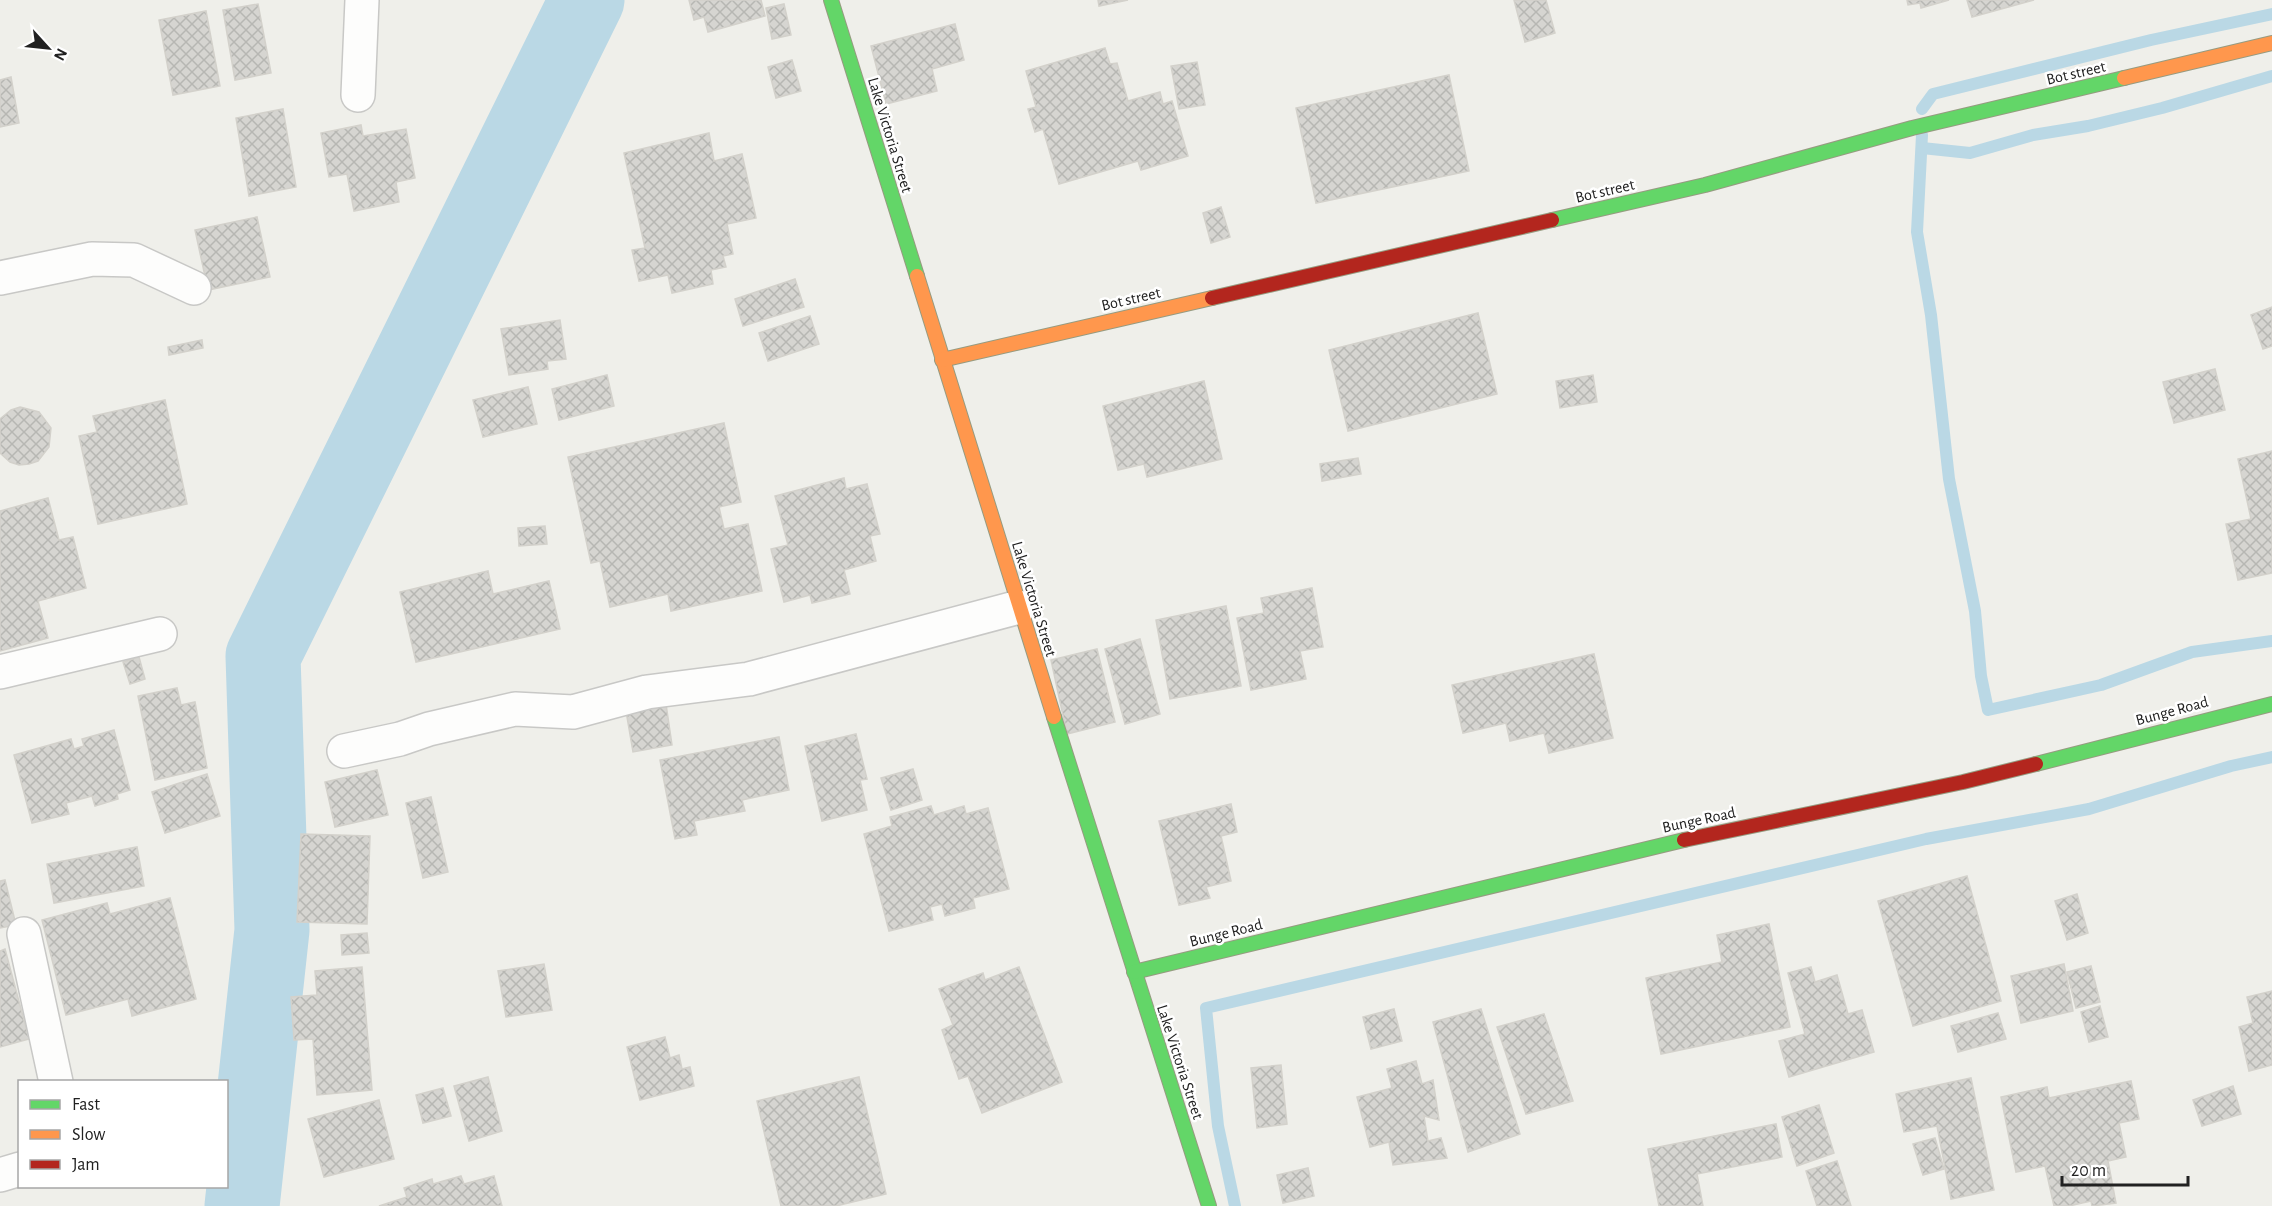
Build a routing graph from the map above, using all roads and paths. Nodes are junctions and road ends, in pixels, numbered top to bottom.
1 (362, 0) edge
2 (831, 0) edge
3 (2272, 43) edge
4 (358, 95) dead end
5 (0, 278) edge
6 (194, 288) dead end
7 (942, 360) junction
8 (1019, 607) junction
9 (160, 634) dead end
10 (0, 672) edge
11 (2272, 704) edge
12 (344, 752) dead end
13 (24, 934) dead end
14 (1134, 972) junction
15 (56, 1080) edge
16 (18, 1170) edge
17 (0, 1175) edge
18 (1209, 1206) edge

1 - 4 street
2 - 7 street, Lake Victoria Street
3 - 7 street, Bot street
5 - 6 street
7 - 8 street, Lake Victoria Street
8 - 12 street
8 - 14 street, Lake Victoria Street
9 - 10 street
11 - 14 street, Bunge Road
13 - 15 street
14 - 18 street, Lake Victoria Street
16 - 17 street

